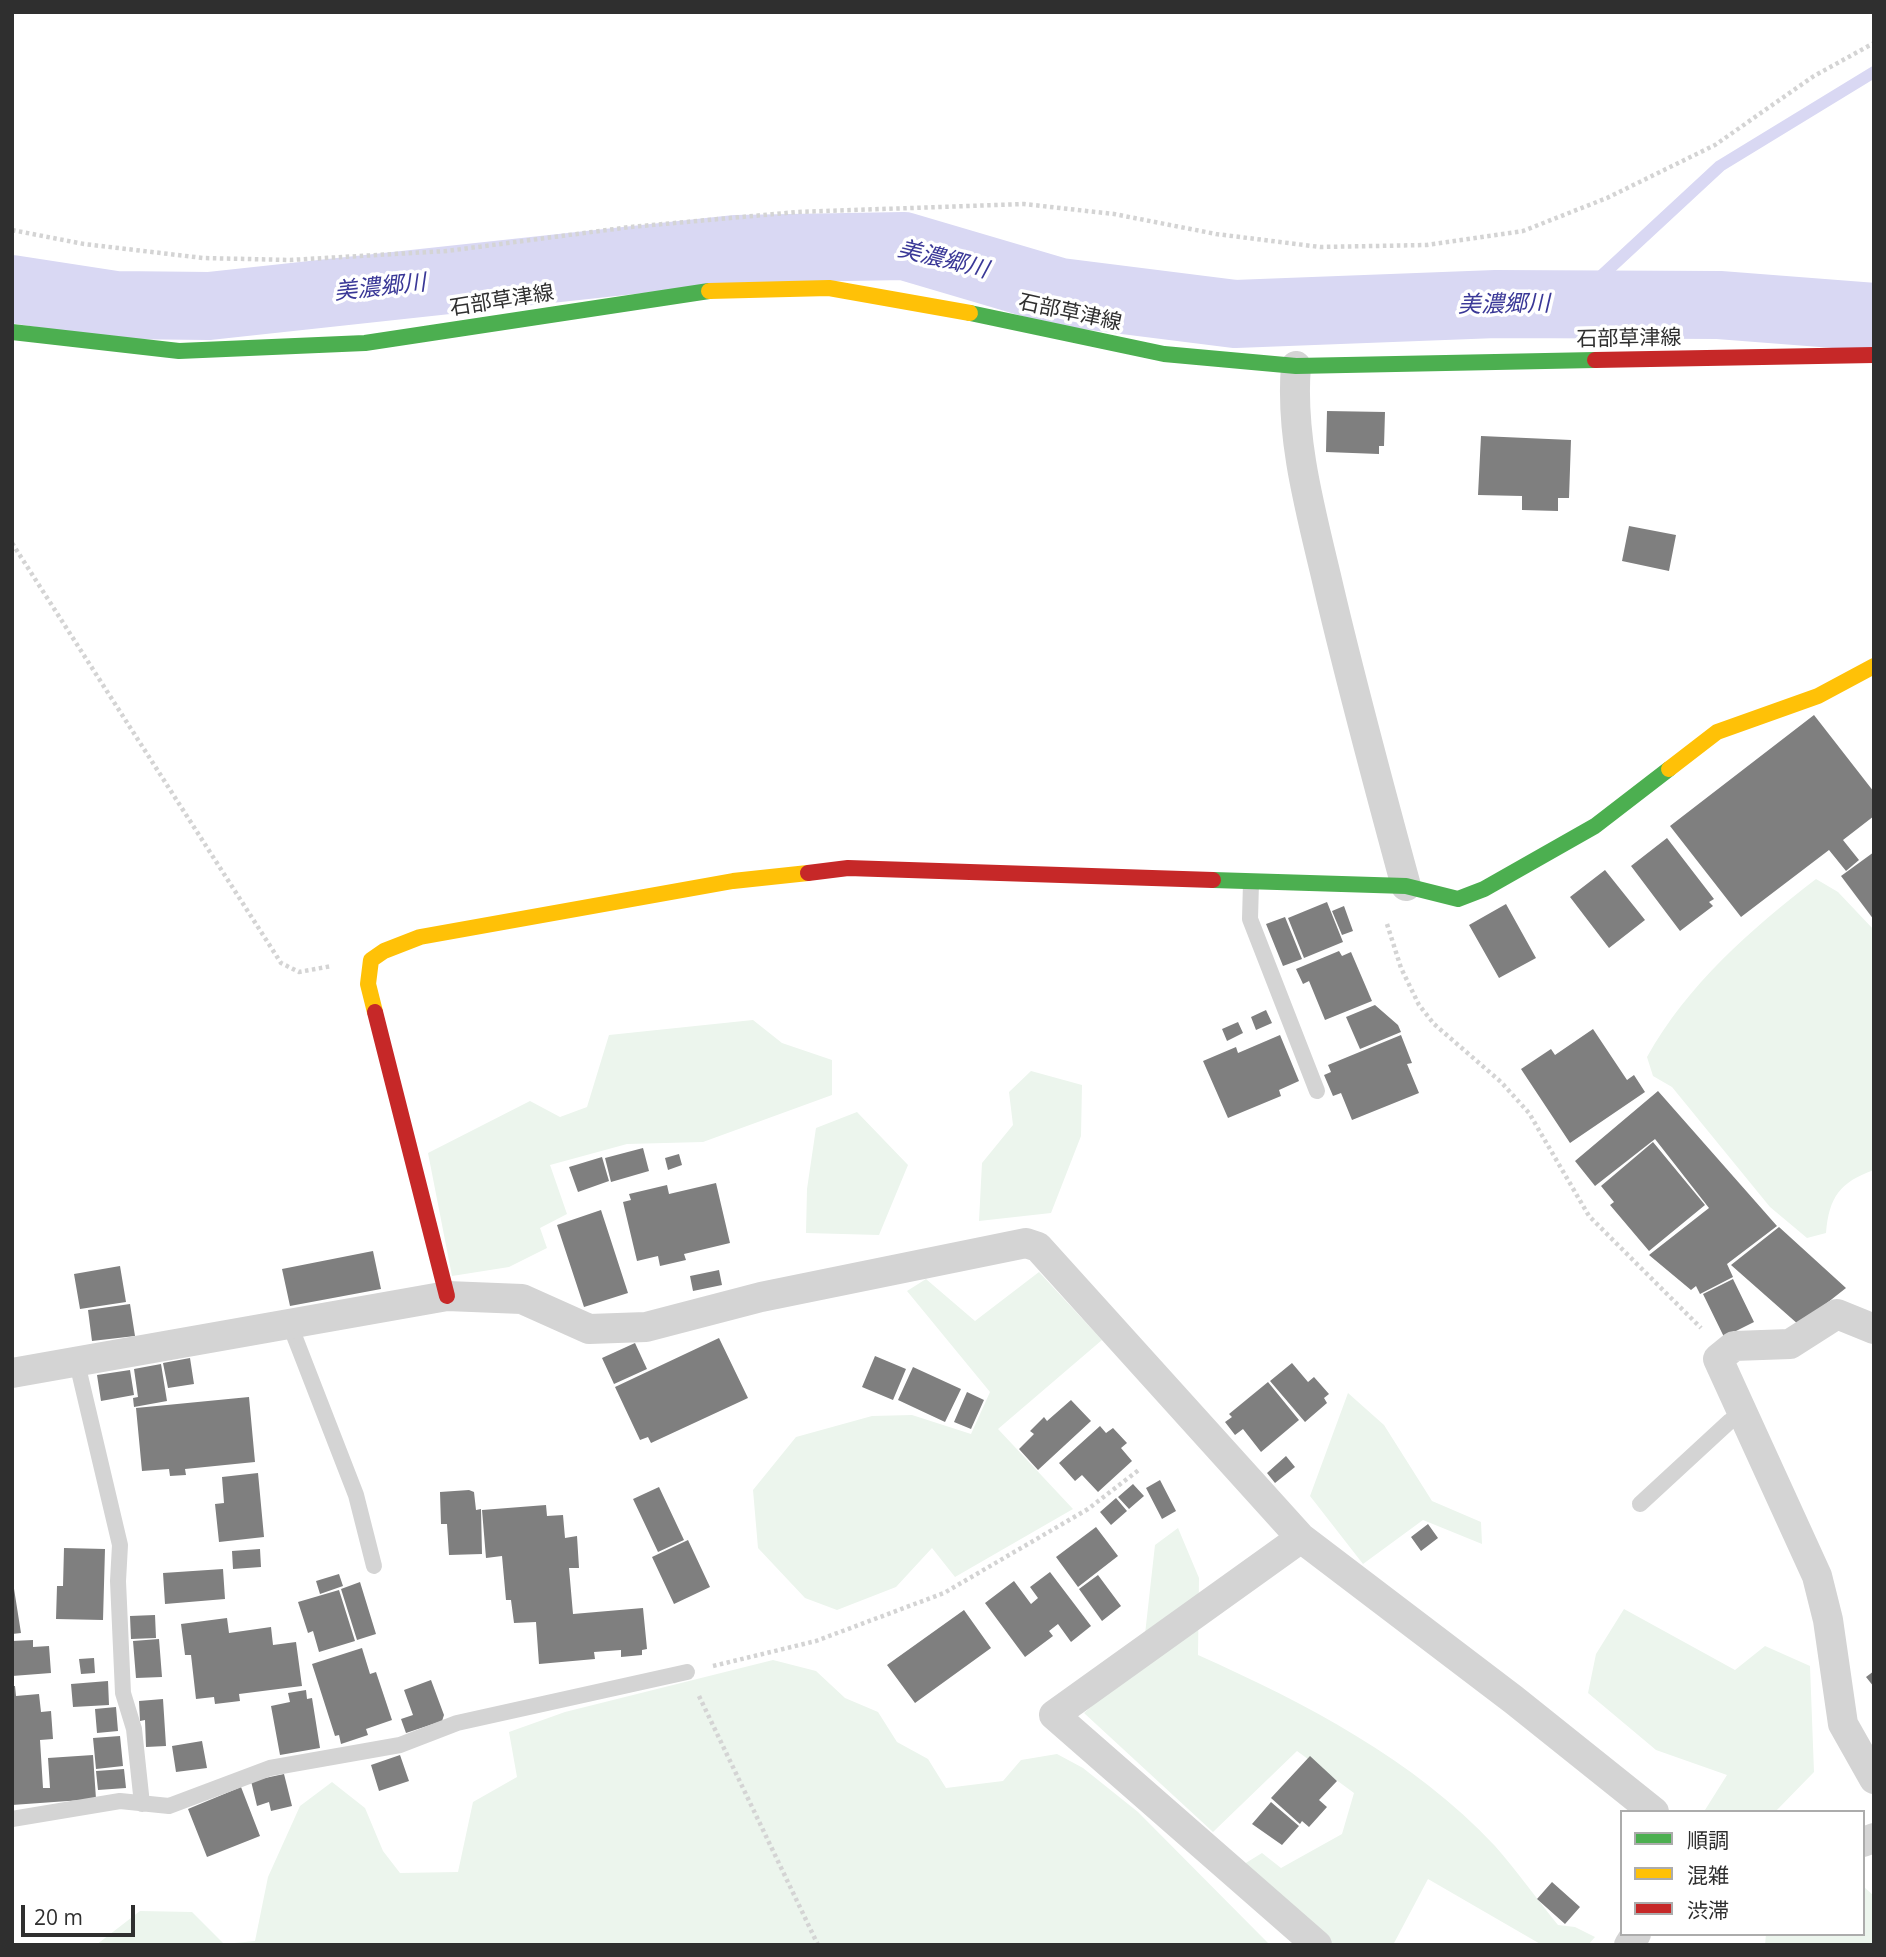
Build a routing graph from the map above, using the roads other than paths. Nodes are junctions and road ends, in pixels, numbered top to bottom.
1 (12, 332) edge
2 (1874, 355) edge
3 (1296, 366) junction
4 (1869, 673) edge
5 (1251, 883) junction
6 (1391, 886) junction
7 (1317, 1091) dead end
8 (447, 1296) junction
9 (290, 1325) junction
10 (1874, 1329) edge
11 (78, 1363) junction
12 (12, 1373) edge
13 (1743, 1413) junction
14 (1640, 1504) dead end
15 (1301, 1538) junction
16 (374, 1566) dead end
17 (687, 1672) road end
18 (1874, 1779) edge
19 (142, 1804) junction
20 (1652, 1810) edge
21 (12, 1819) edge
22 (1317, 1945) edge

1 - 3 street, 石部草津線
2 - 3 street, 石部草津線
3 - 6 street
4 - 6 street
5 - 6 street
5 - 7 lane
5 - 8 street
8 - 9 street
8 - 15 street
9 - 11 street
9 - 16 lane
10 - 13 street
11 - 12 street
11 - 19 lane
13 - 14 lane
13 - 18 street
15 - 20 street
15 - 22 street
17 - 19 lane
19 - 21 lane

